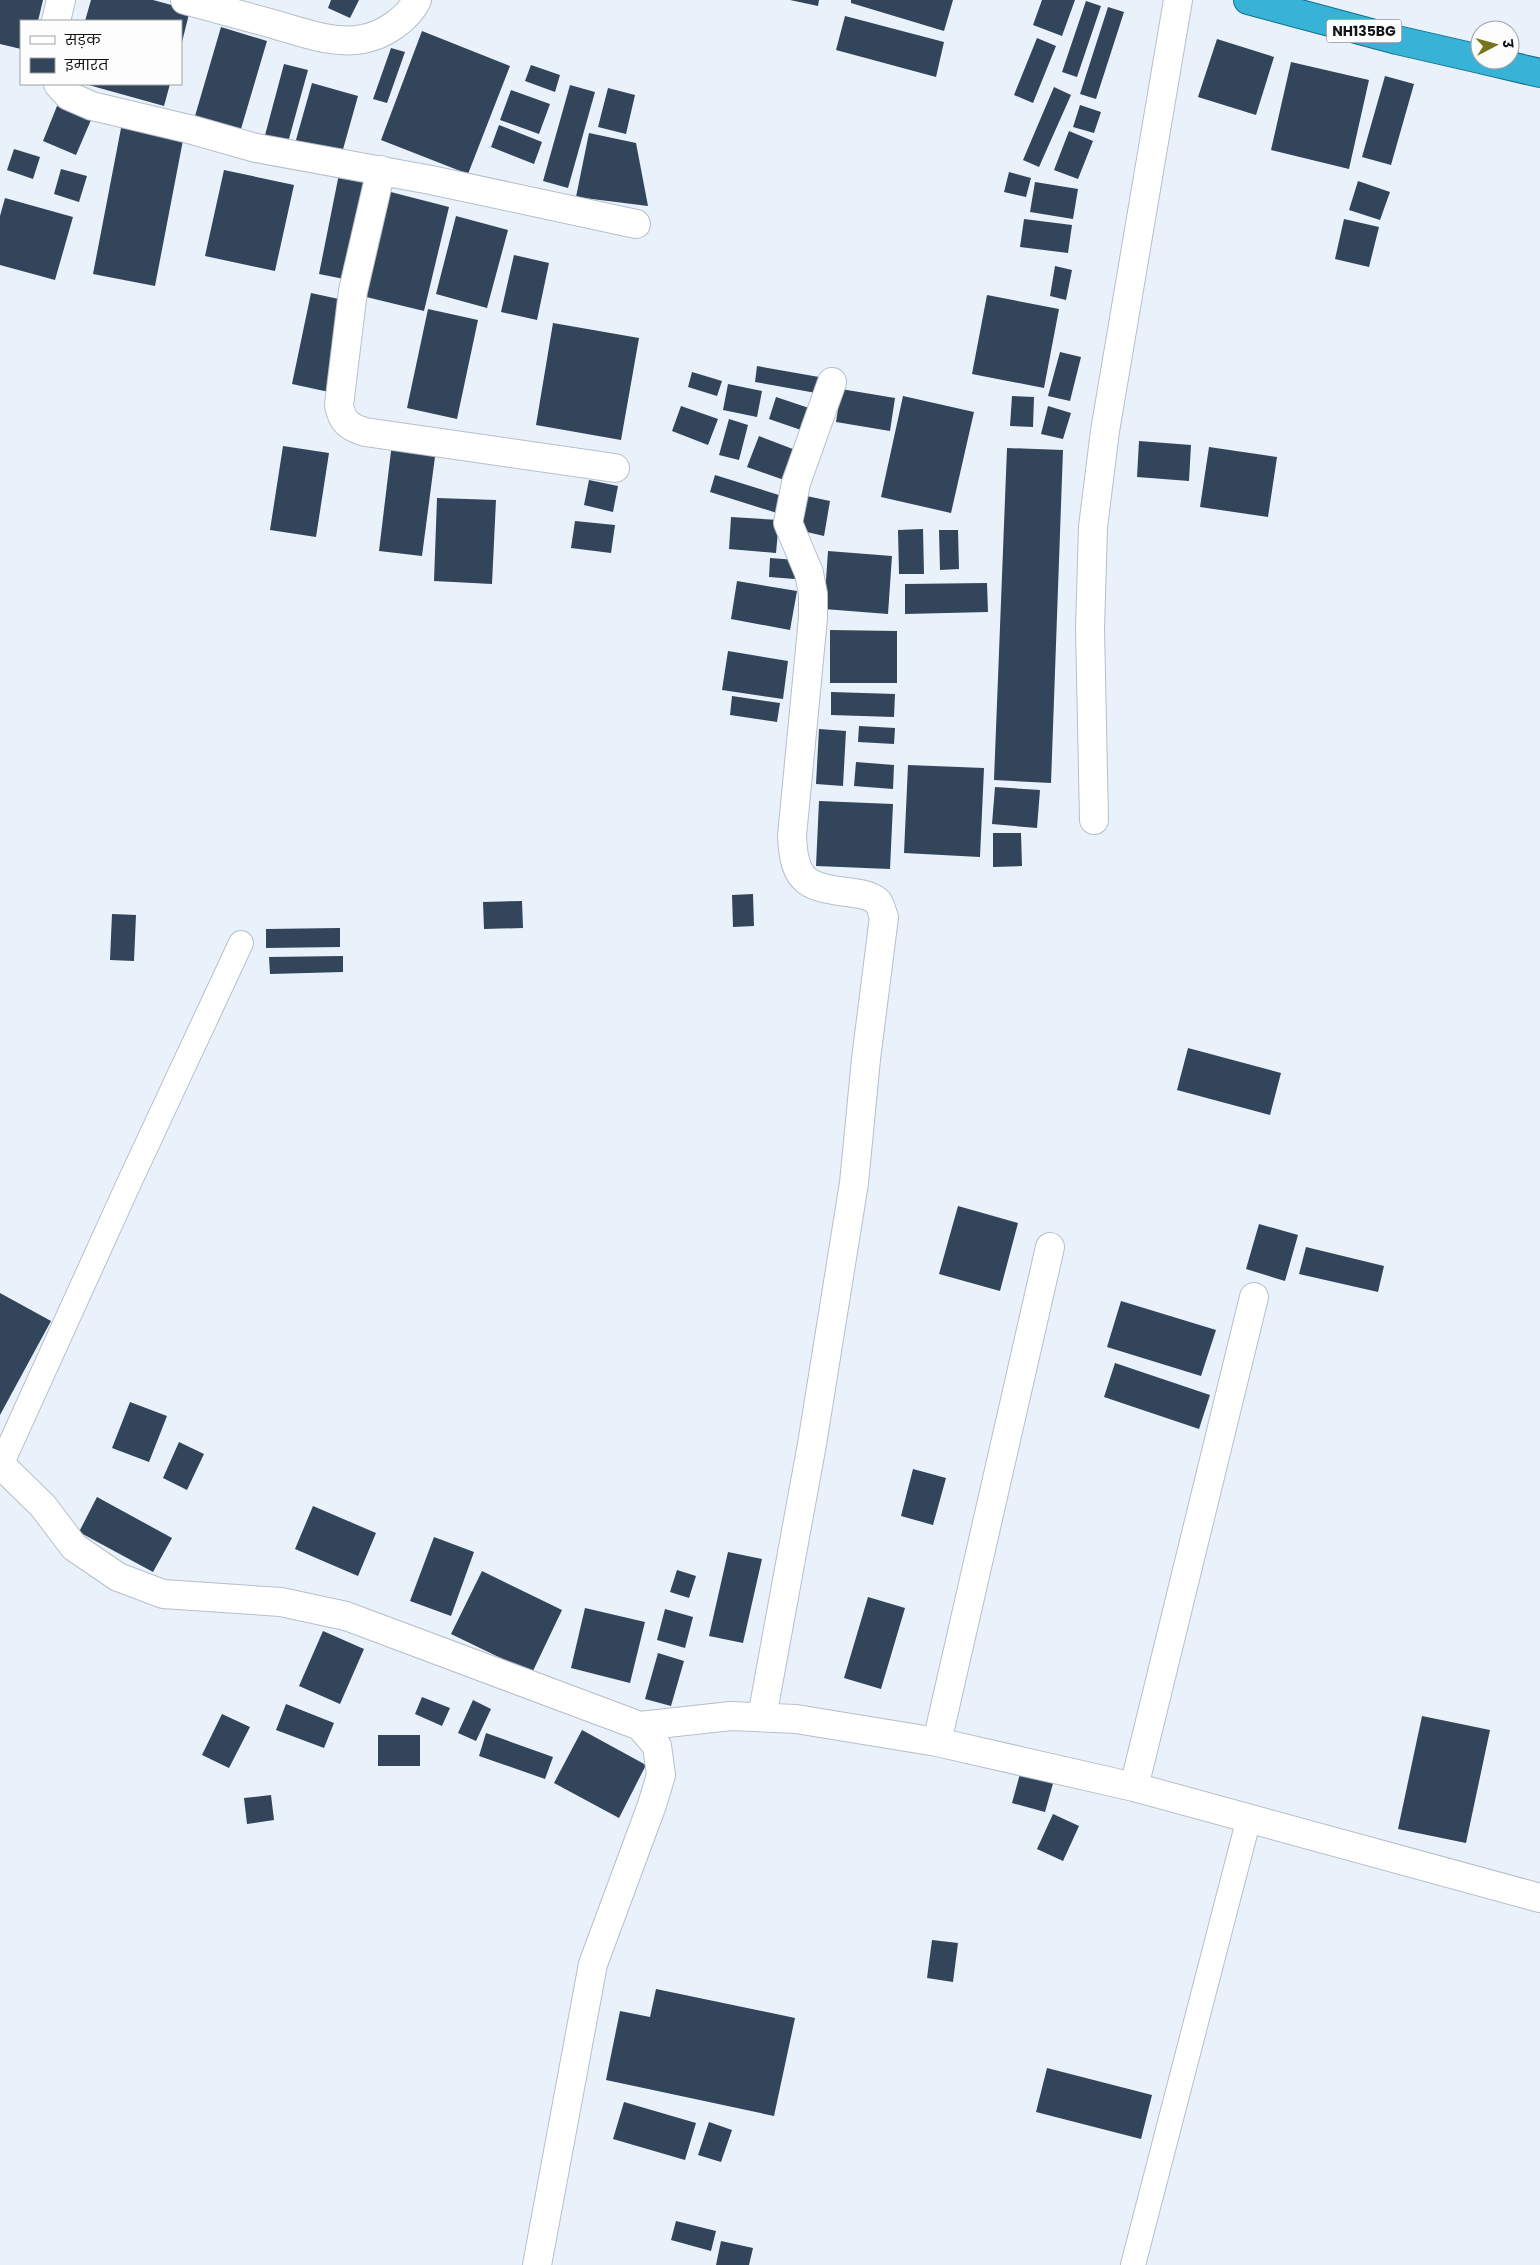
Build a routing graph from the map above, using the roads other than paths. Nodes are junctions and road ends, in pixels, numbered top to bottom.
1 (61, 0) edge
2 (184, 0) edge
3 (417, 0) edge
4 (1178, 0) edge
5 (1248, 0) edge
6 (56, 20) edge
7 (1470, 57) edge
8 (1520, 68) edge
9 (1540, 73) edge
10 (59, 85) edge
11 (381, 170) junction
12 (636, 224) dead end
13 (832, 382) dead end
14 (615, 468) dead end
15 (1094, 820) dead end
16 (241, 943) dead end
17 (1050, 1247) dead end
18 (1254, 1297) dead end
19 (1, 1464) edge
20 (762, 1717) junction
21 (640, 1726) junction
22 (937, 1742) junction
23 (1134, 1787) junction
24 (1249, 1818) junction
25 (1540, 1898) edge
26 (537, 2265) edge
27 (1133, 2265) edge

1 - 6 street
2 - 3 street
4 - 15 street
5 - 7 highway, NH135BG
8 - 9 highway
10 - 11 street
11 - 12 street
11 - 14 street
13 - 20 street
16 - 19 lane
17 - 22 street
18 - 23 street
19 - 21 street
20 - 21 street
20 - 22 street
21 - 26 street
22 - 23 street
23 - 24 street
24 - 25 street
24 - 27 lane

